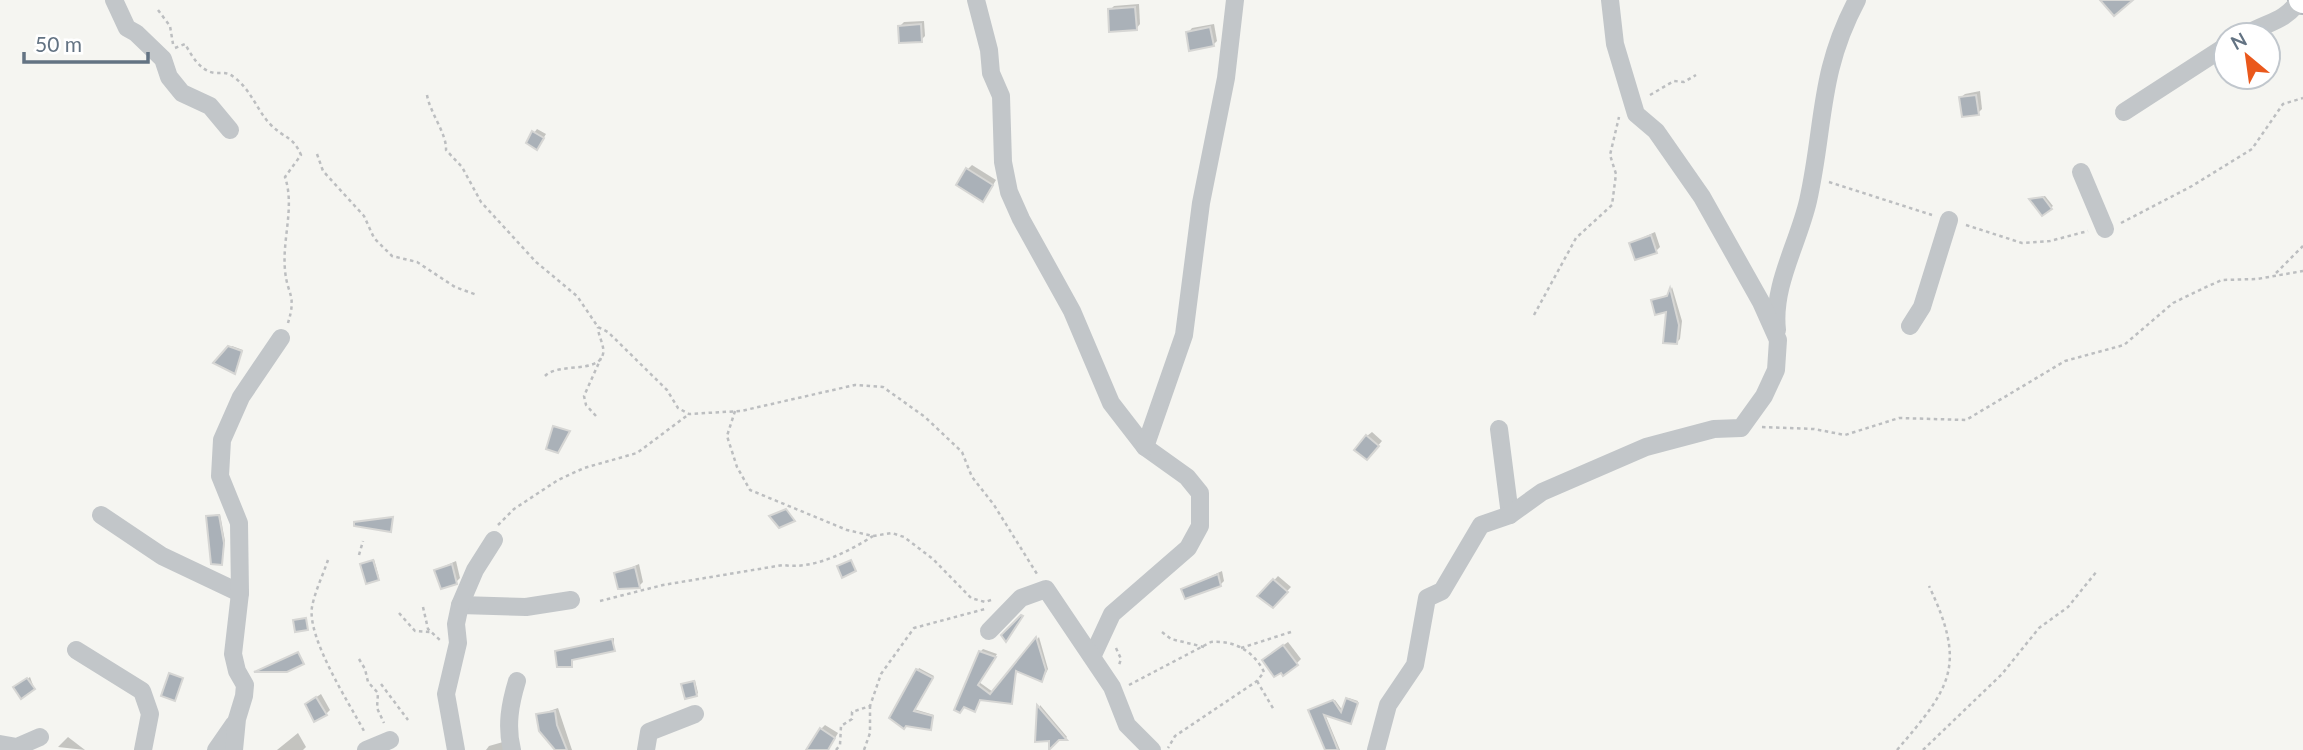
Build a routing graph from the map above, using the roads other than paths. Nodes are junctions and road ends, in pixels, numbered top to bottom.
1 (114, 0) edge
2 (976, 0) edge
3 (1235, 0) edge
4 (1610, 0) edge
5 (1857, 0) edge
6 (2301, 0) edge
7 (2278, 21) edge
8 (2212, 55) edge
9 (2124, 112) dead end
10 (230, 130) dead end
11 (2081, 172) dead end
12 (1950, 220) road end
13 (2105, 229) road end
14 (1910, 326) dead end
15 (281, 338) road end
16 (1778, 341) junction
17 (1499, 429) dead end
18 (1144, 447) junction
19 (1510, 514) junction
20 (101, 515) dead end
21 (494, 540) road end
22 (240, 593) junction
23 (571, 600) dead end
24 (460, 605) junction
25 (989, 631) dead end
26 (76, 650) dead end
27 (1093, 654) junction
28 (517, 681) dead end
29 (695, 714) dead end
30 (237, 719) junction
31 (40, 737) dead end
32 (390, 740) dead end
33 (0, 744) edge
34 (366, 745) edge
35 (143, 750) edge
36 (216, 750) edge
37 (234, 750) edge
38 (456, 750) edge
39 (512, 750) edge
40 (646, 750) edge
41 (1152, 750) edge
42 (1377, 750) edge

1 - 10 street
2 - 18 street
3 - 18 street
4 - 16 street
5 - 16 street
6 - 7 street
8 - 9 street
11 - 13 street
12 - 14 street
15 - 22 street
16 - 19 street
17 - 19 street
18 - 27 street
19 - 42 street
20 - 22 street
21 - 24 street
22 - 30 street
23 - 24 street
24 - 38 street
25 - 27 street
26 - 35 street
27 - 41 street
28 - 39 street
29 - 40 street
30 - 36 street
30 - 37 street
31 - 33 street
32 - 34 street

